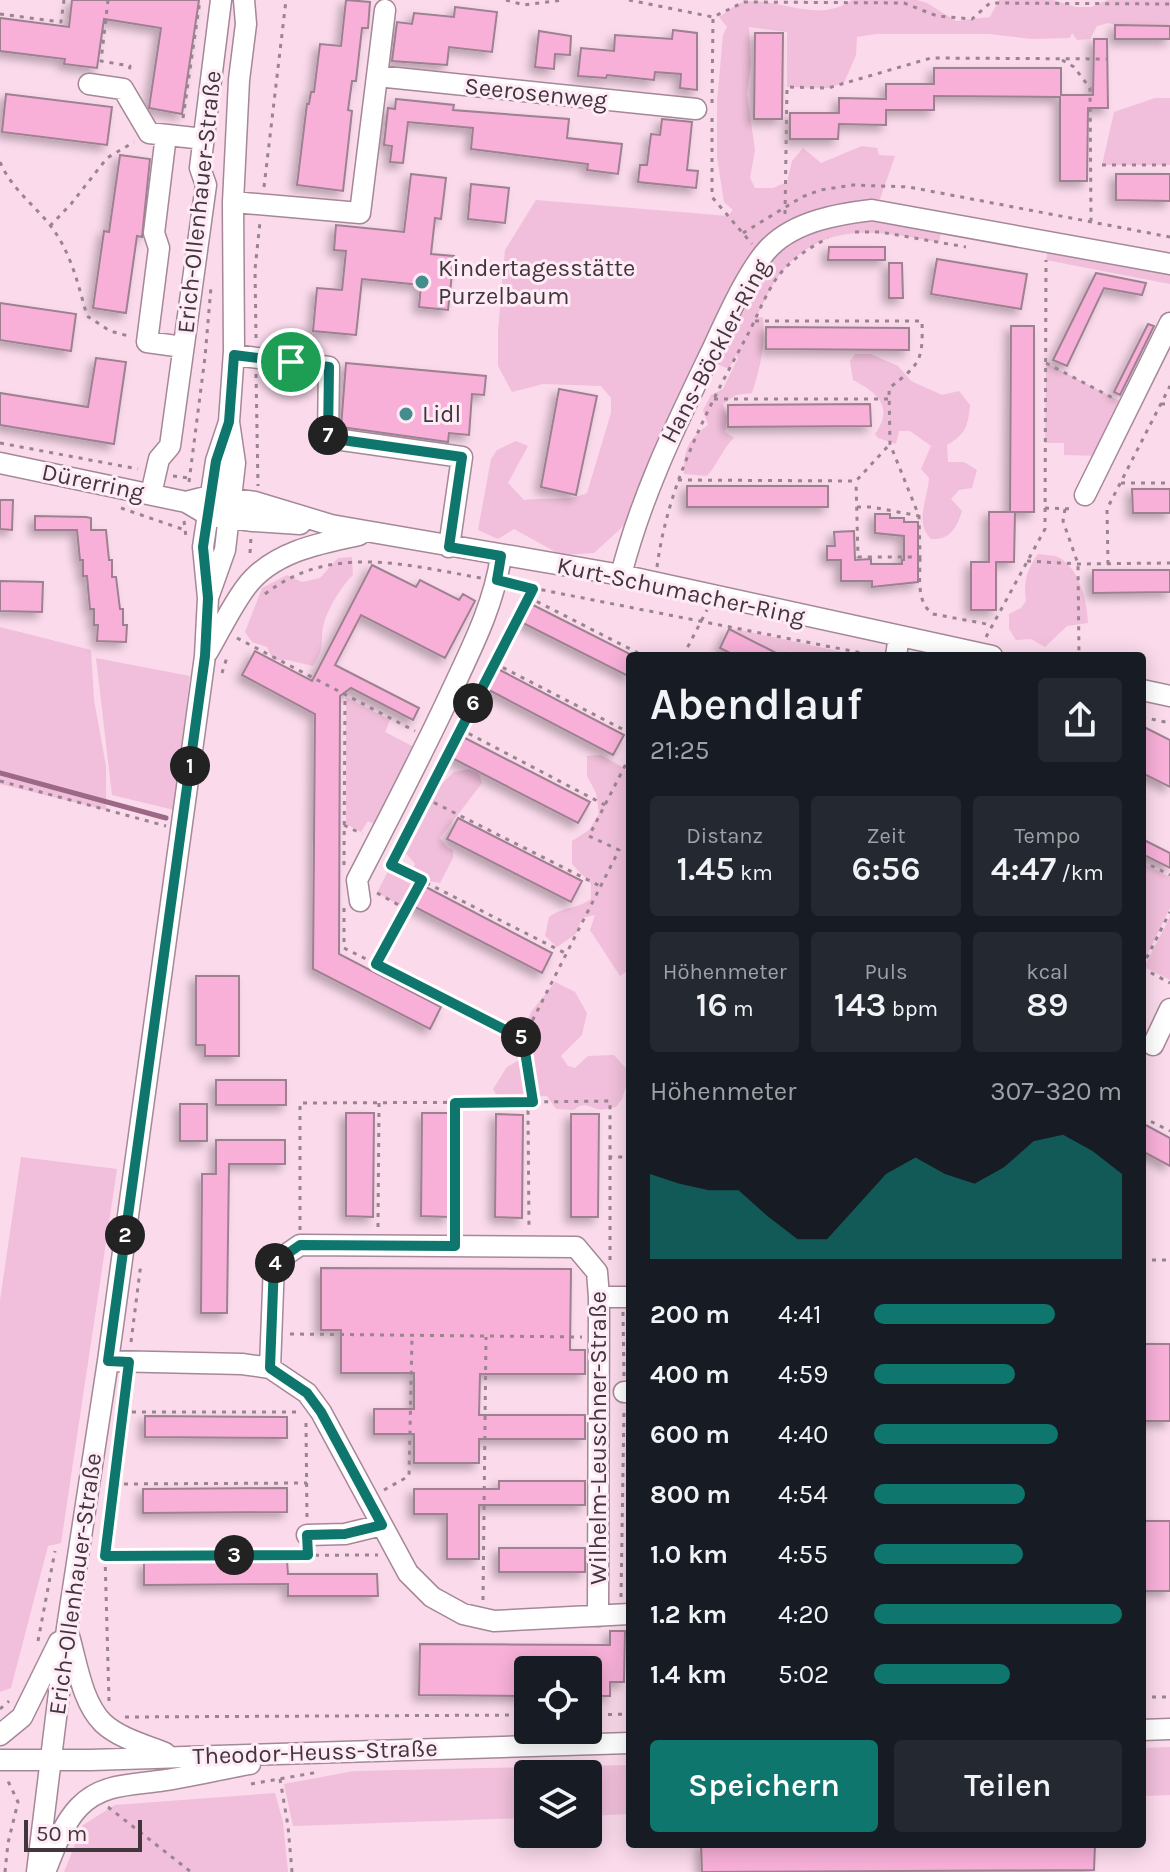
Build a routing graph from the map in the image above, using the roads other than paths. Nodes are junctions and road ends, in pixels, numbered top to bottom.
1 (221, 0) edge
2 (244, 0) edge
3 (258, 0) edge
4 (385, 10) dead end
5 (246, 24) junction
6 (377, 76) junction
7 (89, 84) dead end
8 (696, 109) dead end
9 (165, 135) junction
10 (204, 139) junction
11 (233, 202) junction
12 (1170, 264) edge
13 (1170, 323) edge
14 (183, 347) junction
15 (234, 355) junction
16 (229, 422) junction
17 (0, 463) edge
18 (151, 494) junction
19 (1085, 495) dead end
20 (209, 505) junction
21 (230, 508) junction
22 (369, 532) junction
23 (449, 547) junction
24 (501, 556) junction
25 (621, 575) junction
26 (208, 598) junction
27 (897, 646) edge
28 (957, 652) edge
29 (205, 656) junction
30 (1146, 691) edge
31 (1170, 696) edge
32 (360, 899) road end
33 (1170, 1009) edge
34 (1153, 1045) dead end
35 (599, 1297) junction
36 (626, 1297) edge
37 (108, 1361) junction
38 (270, 1368) junction
39 (382, 1525) junction
40 (308, 1545) road end
41 (626, 1615) edge
42 (598, 1616) junction
43 (67, 1628) junction
44 (1170, 1729) edge
45 (1146, 1730) edge
46 (0, 1735) edge
47 (626, 1743) edge
48 (176, 1757) junction
49 (0, 1760) edge
50 (50, 1761) junction
51 (318, 1762) junction
52 (37, 1872) edge
53 (45, 1872) edge

1 - 10 street, Erich-Ollenhauer-Straße
2 - 5 street, Erich-Ollenhauer-Straße
3 - 5 street, Erich-Ollenhauer-Straße
4 - 6 street
5 - 11 street, Erich-Ollenhauer-Straße
6 - 8 street, Seerosenweg
6 - 11 street
7 - 9 street
9 - 10 street
9 - 14 street
10 - 14 street, Erich-Ollenhauer-Straße
11 - 15 street, Erich-Ollenhauer-Straße
12 - 25 street, Hans-Böckler-Ring
13 - 19 street
14 - 18 street, Erich-Ollenhauer-Straße
15 - 16 street, Erich-Ollenhauer-Straße
15 - 23 street
16 - 20 street, Erich-Ollenhauer-Straße
16 - 21 street, Erich-Ollenhauer-Straße
17 - 18 street, Dürerring
18 - 20 street, Dürerring
20 - 21 street, Dürerring
20 - 26 street, Erich-Ollenhauer-Straße
21 - 22 street, Kurt-Schumacher-Ring
21 - 26 street, Erich-Ollenhauer-Straße
22 - 23 street, Kurt-Schumacher-Ring
22 - 29 street, Kurt-Schumacher-Ring
23 - 24 street, Kurt-Schumacher-Ring
24 - 25 street, Kurt-Schumacher-Ring
24 - 32 street
25 - 27 street, Kurt-Schumacher-Ring
26 - 29 street, Erich-Ollenhauer-Straße
27 - 28 street, Kurt-Schumacher-Ring
29 - 37 street, Erich-Ollenhauer-Straße
30 - 31 street
33 - 34 street
35 - 36 street
35 - 38 street, Wilhelm-Leuschner-Straße
35 - 42 street, Wilhelm-Leuschner-Straße
37 - 38 street
37 - 43 street, Erich-Ollenhauer-Straße
38 - 39 street
39 - 40 street
39 - 42 street
41 - 42 street
43 - 46 street
43 - 48 street
43 - 50 street, Erich-Ollenhauer-Straße
44 - 45 street
47 - 51 street, Theodor-Heuss-Straße
48 - 50 street, Theodor-Heuss-Straße
48 - 51 street, Theodor-Heuss-Straße
49 - 50 street, Theodor-Heuss-Straße
50 - 52 street, Erich-Ollenhauer-Straße
51 - 53 street

